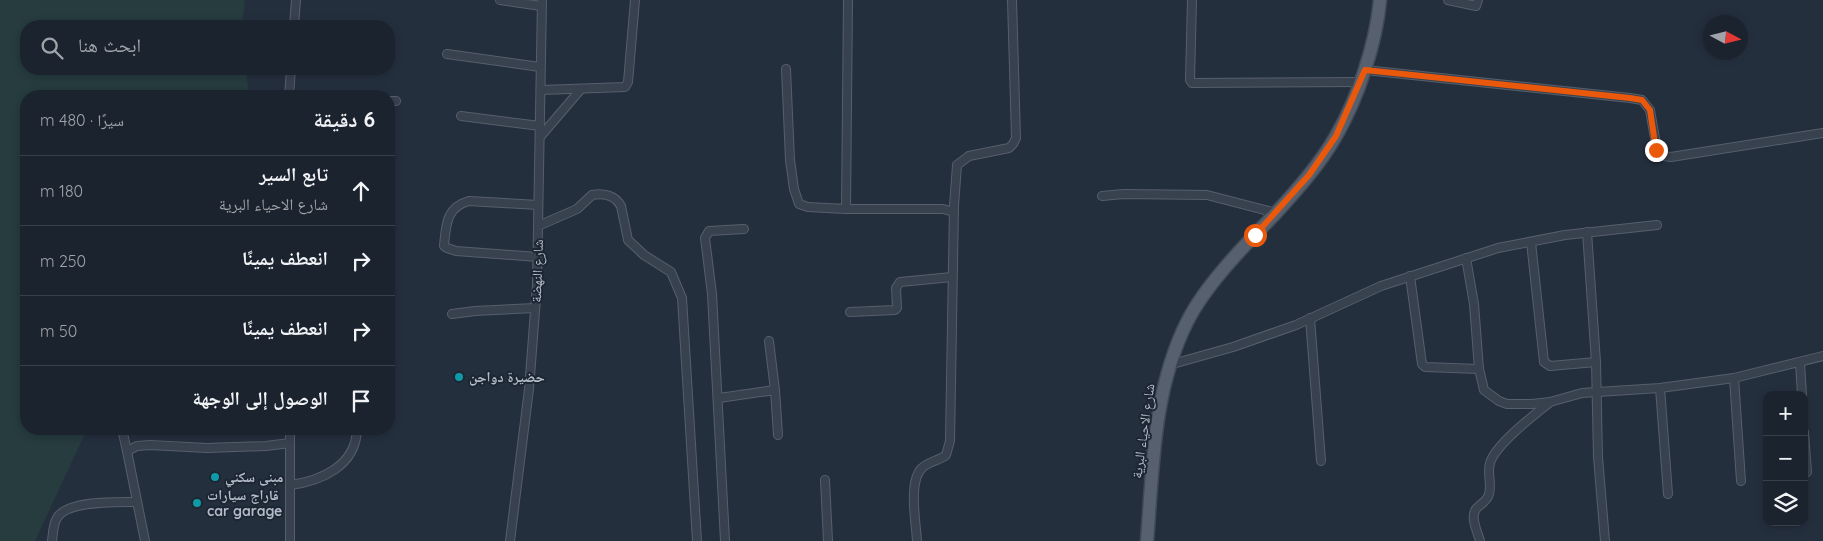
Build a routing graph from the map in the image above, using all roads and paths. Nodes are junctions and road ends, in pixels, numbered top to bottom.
1 (296, 0) edge
2 (500, 0) edge
3 (635, 0) edge
4 (848, 0) edge
5 (1012, 0) edge
6 (1192, 0) edge
7 (1380, 0) edge
8 (1448, 0) edge
9 (1478, 0) edge
10 (541, 3) edge
11 (294, 20) edge
12 (447, 54) dead end
13 (540, 67) junction
14 (786, 69) dead end
15 (1365, 70) junction
16 (291, 75) edge
17 (1359, 82) junction
18 (581, 89) junction
19 (289, 90) edge
20 (541, 90) junction
21 (461, 116) dead end
22 (540, 126) junction
23 (1823, 133) edge
24 (540, 137) junction
25 (1102, 196) dead end
26 (538, 205) junction
27 (846, 209) junction
28 (954, 212) junction
29 (1276, 212) junction
30 (1657, 225) dead end
31 (538, 226) junction
32 (744, 229) dead end
33 (1587, 232) junction
34 (1531, 242) junction
35 (538, 257) junction
36 (1466, 258) junction
37 (1410, 276) junction
38 (952, 277) junction
39 (535, 308) junction
40 (850, 312) dead end
41 (452, 314) dead end
42 (1310, 318) junction
43 (769, 341) dead end
44 (1823, 356) edge
45 (1596, 362) junction
46 (1800, 363) junction
47 (1169, 365) junction
48 (1479, 369) junction
49 (1734, 378) junction
50 (1660, 388) junction
51 (775, 390) junction
52 (1802, 391) edge
53 (1595, 392) junction
54 (719, 398) junction
55 (1550, 402) junction
56 (123, 435) edge
57 (290, 435) edge
58 (356, 435) edge
59 (778, 435) dead end
60 (290, 443) junction
61 (127, 451) junction
62 (1321, 460) dead end
63 (825, 480) dead end
64 (1741, 482) dead end
65 (290, 485) junction
66 (1668, 494) dead end
67 (137, 502) junction
68 (52, 541) edge
69 (145, 541) edge
70 (290, 541) edge
71 (510, 541) edge
72 (697, 541) edge
73 (725, 541) edge
74 (828, 541) edge
75 (917, 541) edge
76 (1147, 541) edge
77 (1480, 541) edge
78 (1605, 541) edge

1 - 11 street
2 - 10 street
3 - 18 street
4 - 27 street
5 - 28 street
6 - 17 street
7 - 15 main road, شارع الاحياء البرية
8 - 9 street
10 - 13 street, شارع النهضة
12 - 13 street
13 - 20 street, شارع النهضة
14 - 27 street
15 - 17 main road, شارع الاحياء البرية
15 - 23 street
16 - 19 street
17 - 29 main road, شارع الاحياء البرية
18 - 20 street
18 - 24 street
20 - 22 street, شارع النهضة
21 - 22 street
22 - 24 street, شارع النهضة
24 - 26 street, شارع النهضة
25 - 29 street
26 - 31 street, شارع النهضة
26 - 35 street
27 - 28 street
28 - 38 street
29 - 47 main road, شارع الاحياء البرية
30 - 33 street
31 - 35 street, شارع النهضة
31 - 72 street
32 - 54 street
33 - 34 street
33 - 45 street
34 - 36 street
34 - 45 street
35 - 39 street, شارع النهضة
36 - 37 street
36 - 48 street
37 - 42 street
37 - 48 street
38 - 40 street
38 - 75 street
39 - 41 street
39 - 71 street, شارع النهضة
42 - 47 street
42 - 62 street
43 - 51 street
44 - 46 street
45 - 53 street
46 - 49 street
46 - 52 street
47 - 76 main road, شارع الاحياء البرية
48 - 55 street
49 - 50 street
49 - 64 street
50 - 53 street
50 - 66 street
51 - 54 street
51 - 59 street
53 - 55 street
53 - 78 street
54 - 73 street
55 - 77 street
56 - 61 street
57 - 60 street
58 - 65 street
60 - 61 street
60 - 65 street
61 - 67 street
63 - 74 street
65 - 70 street
67 - 68 street
67 - 69 street

